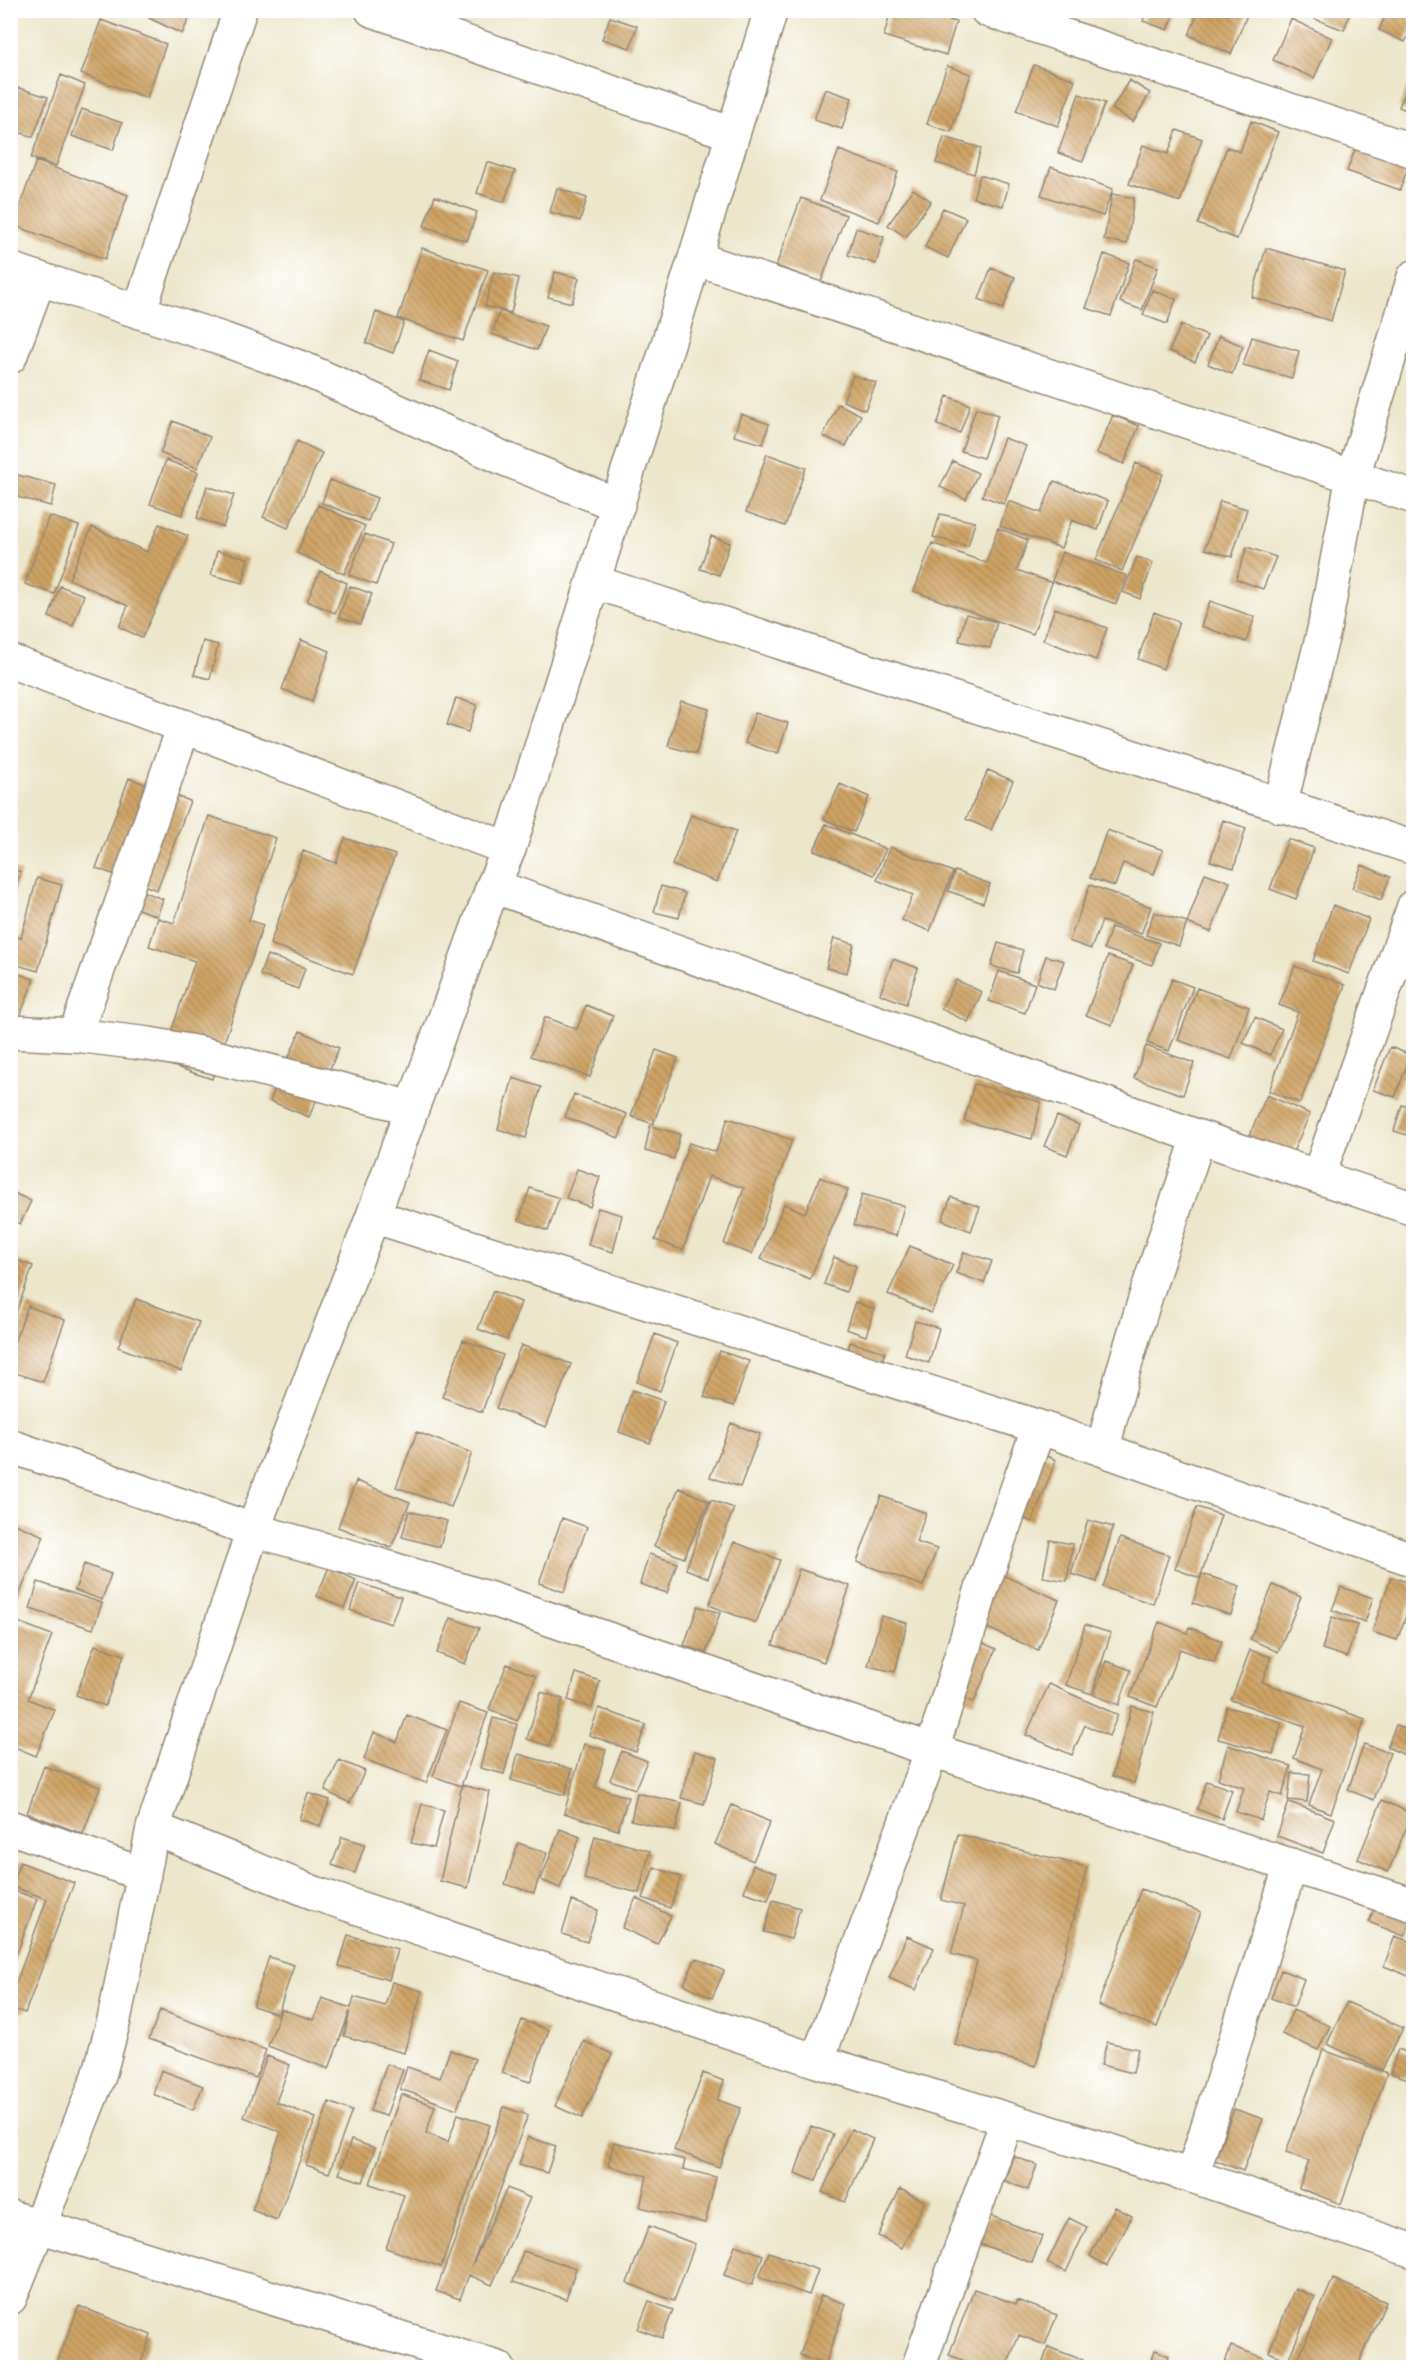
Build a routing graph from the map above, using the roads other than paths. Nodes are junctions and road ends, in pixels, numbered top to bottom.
1 (240, 10) edge
2 (372, 10) edge
3 (771, 10) edge
4 (987, 10) edge
5 (733, 134) junction
6 (1413, 151) edge
7 (695, 258) junction
8 (25, 274) edge
9 (1413, 277) edge
10 (139, 312) junction
11 (10, 357) edge
12 (1353, 476) junction
13 (1413, 497) edge
14 (618, 505) junction
15 (594, 582) junction
16 (10, 662) edge
17 (184, 726) junction
18 (1280, 806) junction
19 (1413, 848) edge
20 (509, 849) junction
21 (493, 886) junction
22 (1413, 906) edge
23 (10, 1032) edge
24 (75, 1035) junction
25 (412, 1108) junction
26 (1199, 1137) junction
27 (1318, 1177) junction
28 (1413, 1209) edge
29 (373, 1216) junction
30 (1039, 1427) junction
31 (10, 1446) edge
32 (1103, 1449) junction
33 (253, 1530) junction
34 (1413, 1560) edge
35 (932, 1750) junction
36 (10, 1827) edge
37 (153, 1828) junction
38 (1291, 1865) junction
39 (144, 1875) junction
40 (1413, 1905) edge
41 (817, 2061) junction
42 (1007, 2121) junction
43 (1192, 2176) junction
44 (25, 2222) edge
45 (1413, 2251) edge
46 (10, 2298) edge
47 (498, 2367) edge
48 (918, 2367) edge

1 - 10 street
2 - 5 street
3 - 5 street
4 - 6 street
5 - 7 street
7 - 12 street
7 - 14 street
8 - 10 street
8 - 11 street
9 - 12 street
10 - 14 street
12 - 13 street
12 - 18 street
14 - 15 street
15 - 18 street
15 - 20 street
16 - 17 street
17 - 20 street
17 - 24 street
18 - 19 street
20 - 21 street
21 - 25 street
21 - 26 street
22 - 27 street
23 - 24 street
24 - 25 street
25 - 29 street
26 - 27 street
26 - 32 street
27 - 28 street
29 - 30 street
29 - 33 street
30 - 32 street
30 - 35 street
31 - 33 street
32 - 34 street
33 - 35 street
33 - 37 street
35 - 38 street
35 - 41 street
36 - 39 street
37 - 39 street
37 - 41 street
38 - 40 street
38 - 43 street
39 - 44 street
41 - 42 street
42 - 43 street
42 - 48 street
43 - 45 street
44 - 46 street
44 - 47 street

